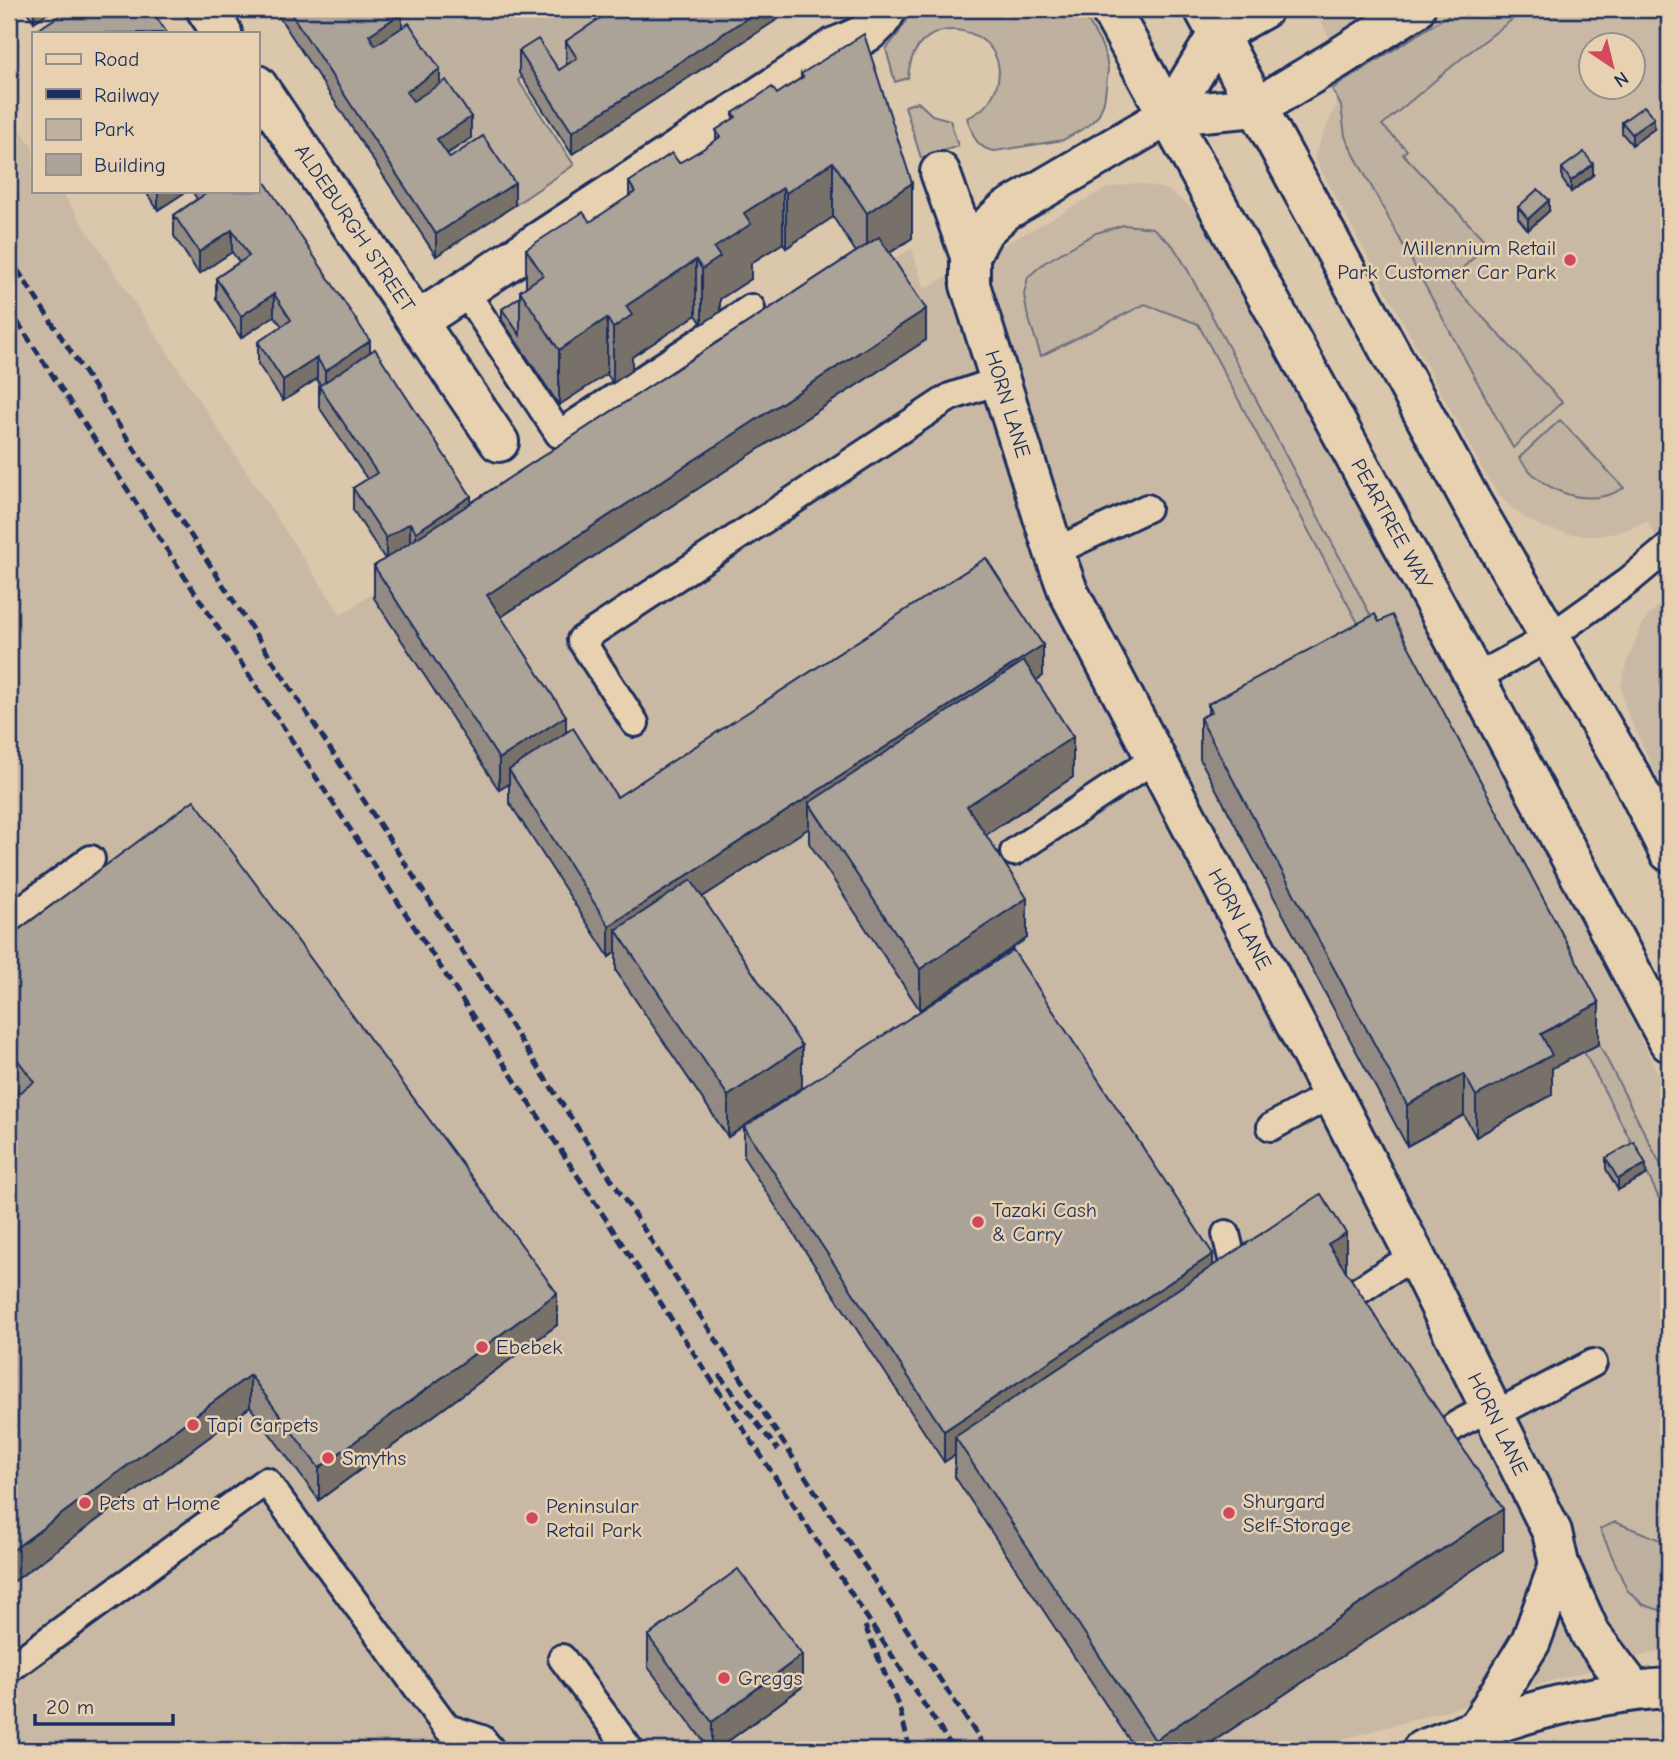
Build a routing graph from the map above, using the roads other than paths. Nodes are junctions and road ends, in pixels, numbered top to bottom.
1 (206, 9) edge
2 (887, 9) edge
3 (1110, 9) edge
4 (1263, 9) edge
5 (1415, 9) edge
6 (1211, 21) edge
7 (221, 32) edge
8 (259, 88) edge
9 (1257, 107) junction
10 (1169, 115) junction
11 (940, 172) dead end
12 (970, 256) junction
13 (464, 290) junction
14 (751, 308) dead end
15 (418, 321) junction
16 (1001, 380) junction
17 (499, 442) dead end
18 (1147, 508) dead end
19 (1669, 547) edge
20 (1054, 552) junction
21 (1550, 637) junction
22 (1475, 678) junction
23 (635, 723) dead end
24 (1156, 758) junction
25 (1014, 852) dead end
26 (1669, 852) edge
27 (91, 859) dead end
28 (9, 919) edge
29 (1669, 1042) edge
30 (1332, 1094) junction
31 (1271, 1127) dead end
32 (1226, 1234) dead end
33 (1415, 1256) junction
34 (1240, 1289) edge
35 (1340, 1303) edge
36 (1593, 1363) dead end
37 (1492, 1411) junction
38 (1432, 1441) edge
39 (1559, 1564) junction
40 (562, 1658) dead end
41 (9, 1669) edge
42 (1651, 1689) edge
43 (1478, 1728) junction
44 (491, 1750) edge
45 (630, 1750) edge
46 (1422, 1750) edge

1 - 7 street
2 - 13 street, ALDEBURGH STREET
3 - 10 street, PEARTREE WAY
4 - 6 street
5 - 9 street
6 - 9 street
6 - 10 street
8 - 15 street, ALDEBURGH STREET
9 - 10 street
9 - 21 street
10 - 12 street
10 - 22 street, PEARTREE WAY
11 - 12 street, HORN LANE
12 - 16 street, HORN LANE
13 - 14 lane
13 - 15 street, ALDEBURGH STREET
15 - 17 street
16 - 20 street, HORN LANE
16 - 23 lane
18 - 20 lane
19 - 21 lane
20 - 24 street, HORN LANE
21 - 22 lane
21 - 26 street
22 - 29 street, PEARTREE WAY
24 - 25 lane
24 - 30 street, HORN LANE
27 - 28 lane
30 - 31 lane
30 - 33 street, HORN LANE
32 - 34 lane
33 - 35 lane
33 - 37 street, HORN LANE
36 - 37 lane
37 - 38 lane
37 - 39 street, HORN LANE
39 - 42 street, HORN LANE
39 - 43 street
40 - 45 lane
41 - 44 lane
42 - 43 street
43 - 46 street

